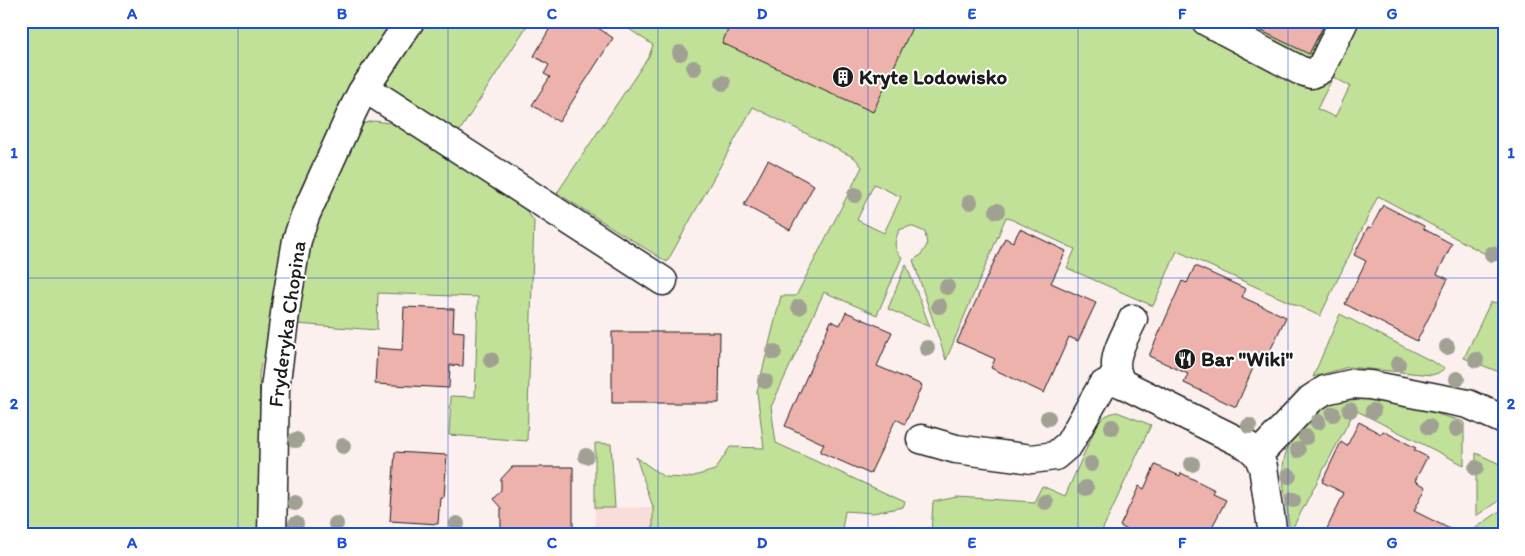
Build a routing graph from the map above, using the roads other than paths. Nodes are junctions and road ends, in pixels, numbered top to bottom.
1 (410, 21) edge
2 (1206, 21) edge
3 (1344, 21) edge
4 (365, 88) junction
5 (663, 281) dead end
6 (1133, 319) dead end
7 (1123, 384) junction
8 (1504, 420) edge
9 (921, 439) dead end
10 (1258, 455) junction
11 (272, 535) edge
12 (1273, 535) edge

1 - 4 lane, Fryderyka Chopina
2 - 3 lane
4 - 5 lane
4 - 11 lane, Fryderyka Chopina
6 - 7 lane
7 - 9 lane
7 - 10 lane
8 - 10 lane
10 - 12 lane

